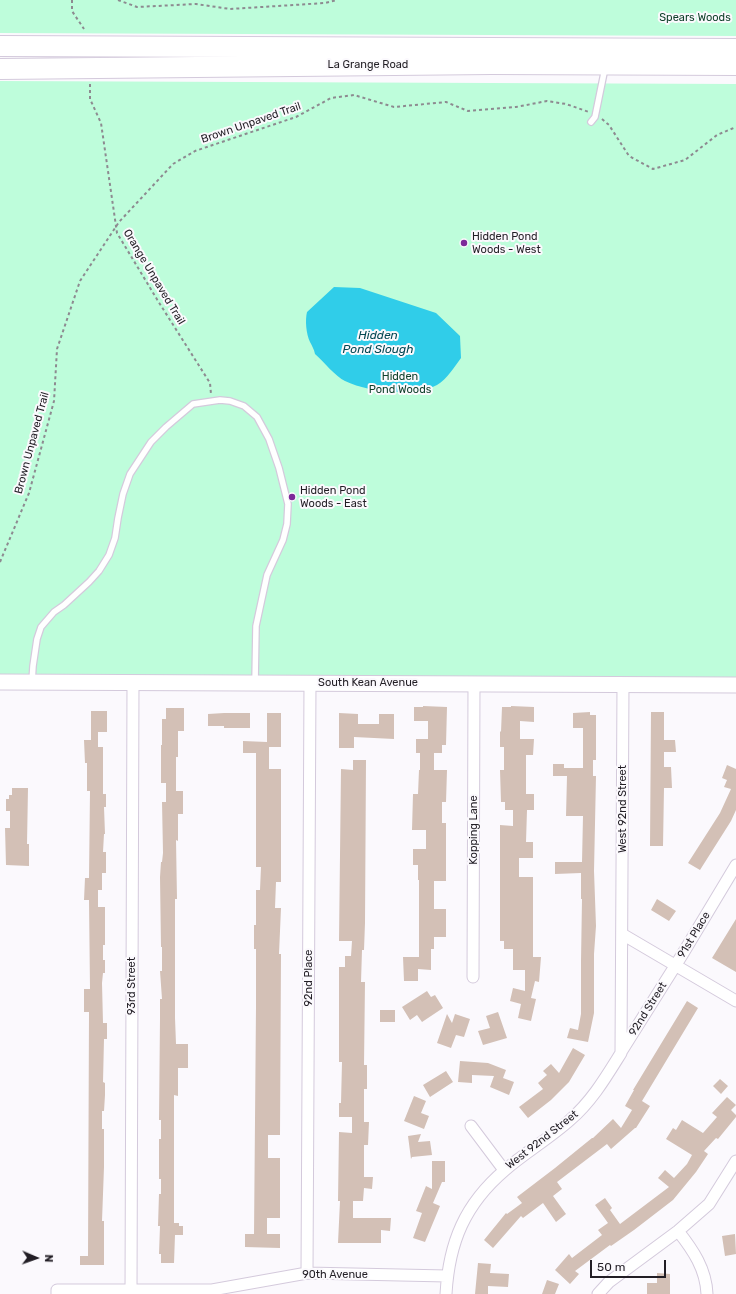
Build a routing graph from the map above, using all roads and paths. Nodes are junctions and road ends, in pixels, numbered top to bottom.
1 (72, 0) edge
2 (118, 0) edge
3 (337, 0) edge
4 (84, 28) dead end
5 (0, 46) edge
6 (736, 49) edge
7 (606, 64) junction
8 (736, 65) edge
9 (0, 69) edge
10 (90, 84) dead end
11 (596, 115) junction
12 (590, 122) dead end
13 (736, 128) edge
14 (116, 227) junction
15 (212, 401) junction
16 (0, 562) edge
17 (0, 682) edge
18 (32, 682) junction
19 (133, 683) junction
20 (255, 683) junction
21 (310, 683) junction
22 (474, 684) junction
23 (623, 684) junction
24 (736, 685) edge
25 (736, 865) edge
26 (622, 934) junction
27 (676, 965) junction
28 (473, 977) dead end
29 (736, 1001) edge
30 (621, 1053) junction
31 (471, 1126) dead end
32 (736, 1161) edge
33 (504, 1170) junction
34 (678, 1231) junction
35 (307, 1273) junction
36 (447, 1276) junction
37 (131, 1290) junction
38 (57, 1292) edge
39 (212, 1292) edge
40 (446, 1294) edge
41 (598, 1294) edge
42 (707, 1294) edge

1 - 4 path
2 - 3 path
5 - 6 highway, La Grange Road
7 - 8 highway, La Grange Road
7 - 9 highway, La Grange Road
7 - 11 lane
10 - 14 path, Orange Unpaved Trail
11 - 12 lane
11 - 13 path, Brown Unpaved Trail
11 - 14 path, Brown Unpaved Trail
14 - 15 path, Orange Unpaved Trail
14 - 16 path, Brown Unpaved Trail
15 - 18 lane
15 - 20 lane
17 - 18 street, South Kean Avenue
18 - 19 street, South Kean Avenue
19 - 20 street, South Kean Avenue
19 - 37 street, 93rd Street
20 - 21 street, South Kean Avenue
21 - 22 street, South Kean Avenue
21 - 35 street, 92nd Place
22 - 23 street, South Kean Avenue
22 - 28 street, Kopping Lane
23 - 24 street, South Kean Avenue
23 - 26 street, West 92nd Street
25 - 27 street, 91st Place
26 - 27 street
26 - 30 street, West 92nd Street
27 - 29 street, 91st Place
27 - 30 street, 92nd Street
30 - 33 street, West 92nd Street
31 - 33 street
32 - 34 street
33 - 36 street, West 92nd Street
34 - 41 street
34 - 42 street
35 - 36 street, 90th Avenue
35 - 39 street, 90th Avenue
36 - 40 street, West 92nd Street
37 - 38 street, 90th Avenue
37 - 39 street, 90th Avenue

